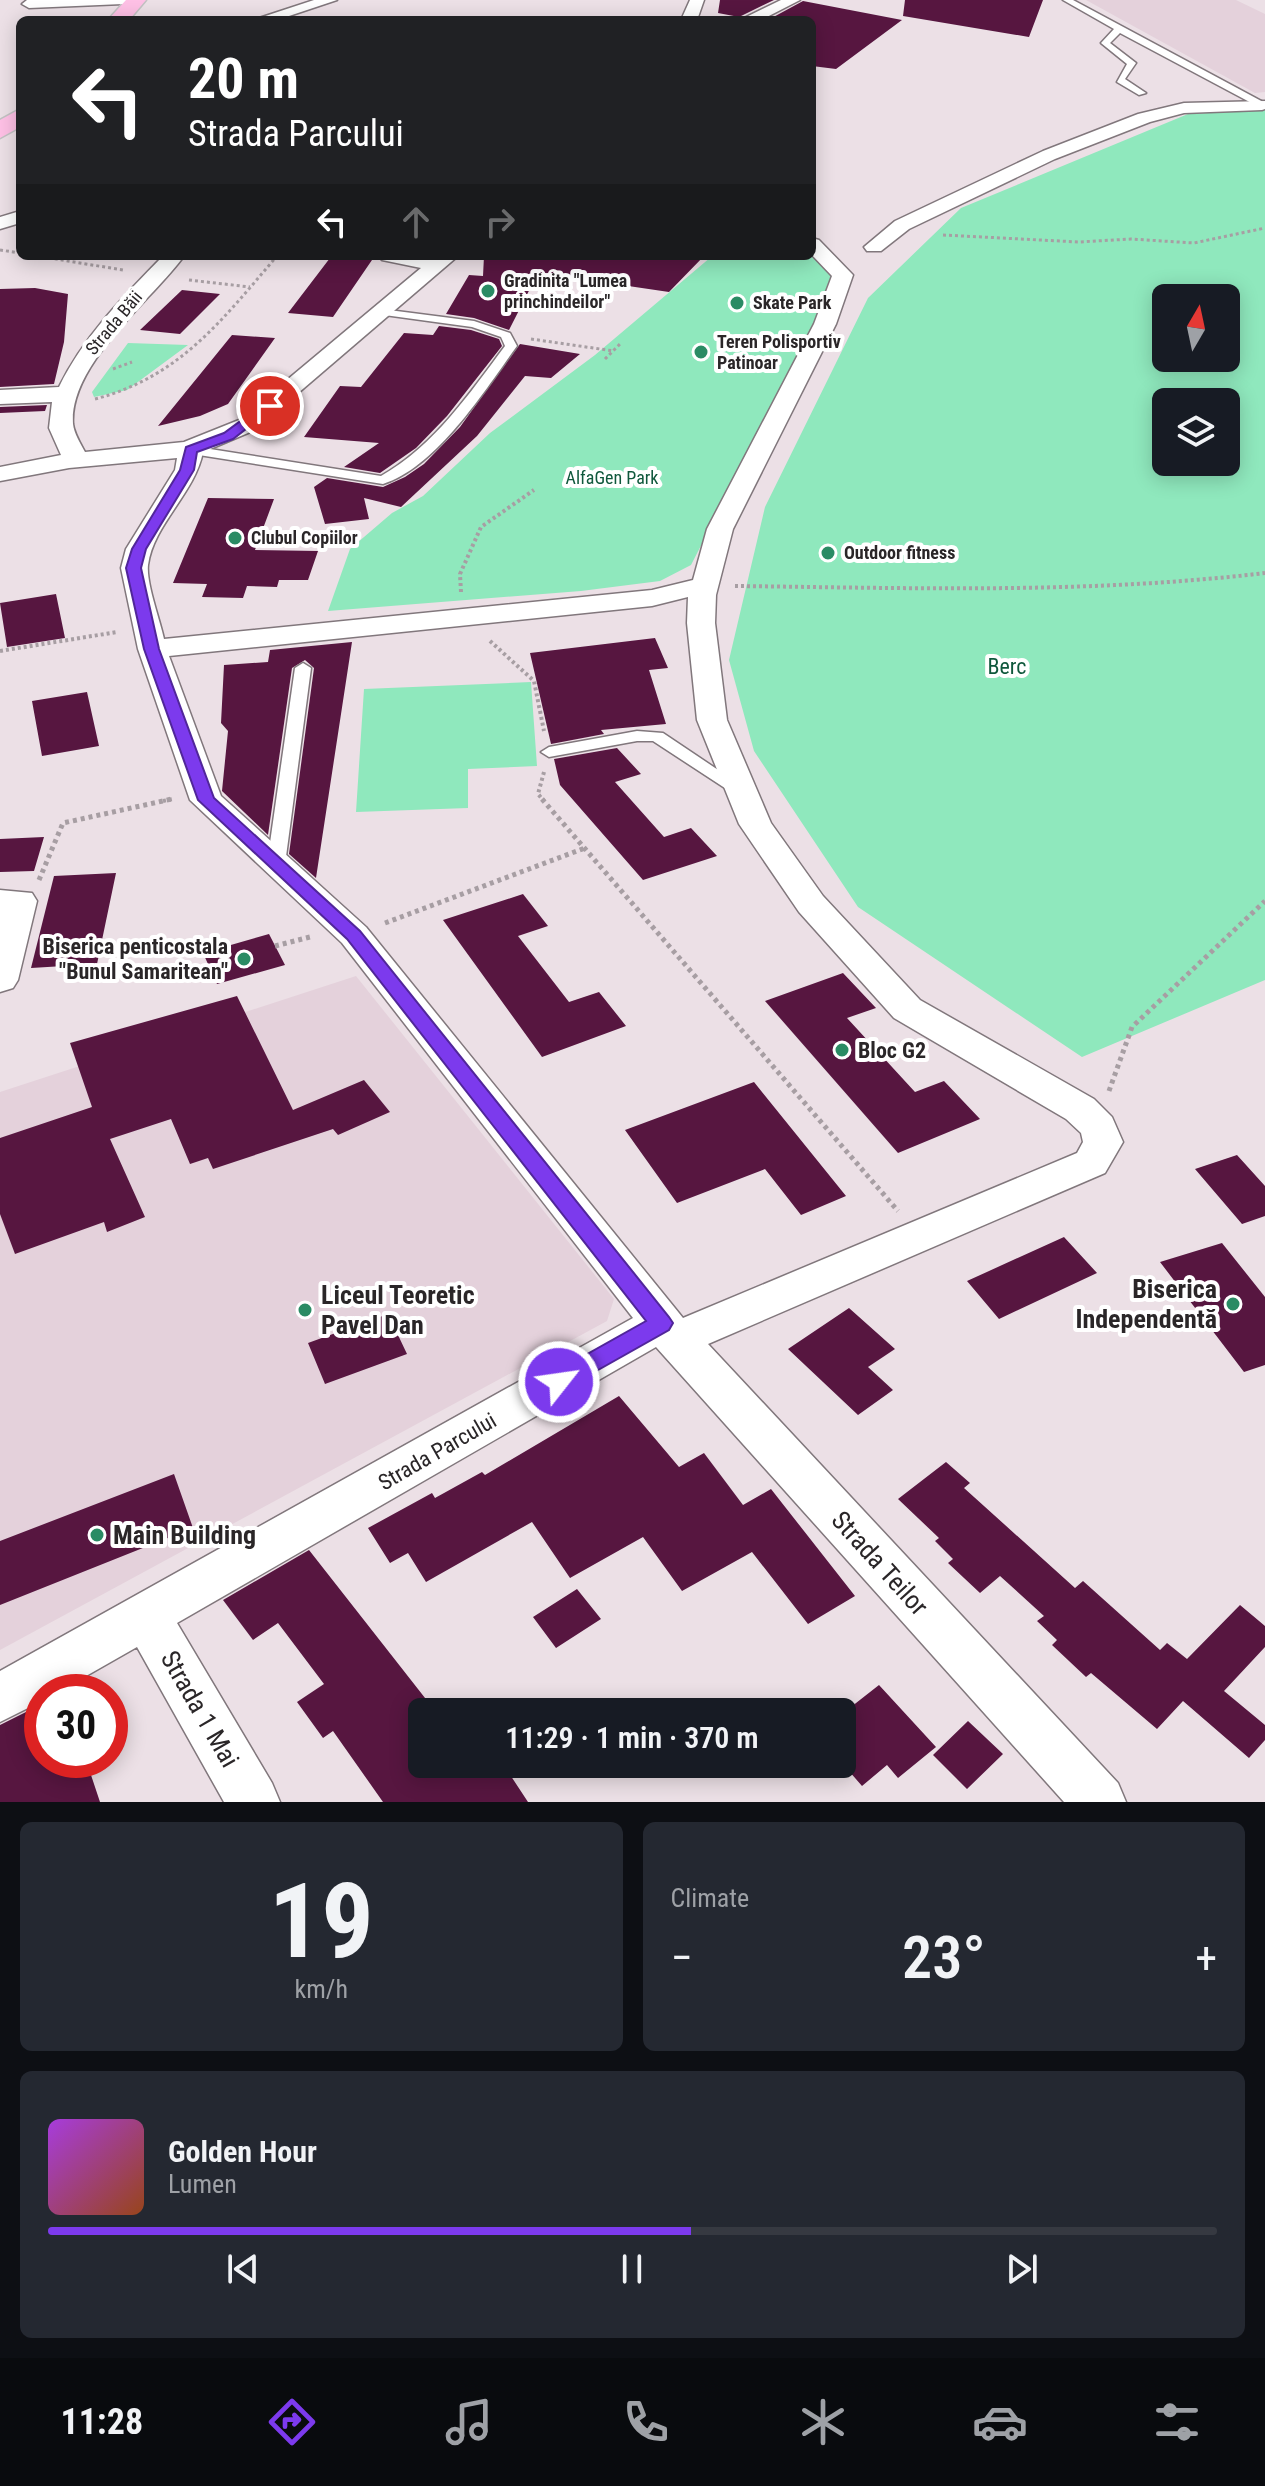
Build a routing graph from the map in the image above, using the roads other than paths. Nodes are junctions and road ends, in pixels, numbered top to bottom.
1 (123, 0) edge
2 (136, 0) edge
3 (330, 0) edge
4 (793, 0) edge
5 (1067, 0) edge
6 (59, 1) edge
7 (30, 4) edge
8 (122, 16) edge
9 (275, 16) edge
10 (757, 16) edge
11 (1119, 29) junction
12 (1142, 93) dead end
13 (1262, 105) joint
14 (816, 235) edge
15 (835, 242) edge
16 (874, 247) junction
17 (170, 260) edge
18 (442, 260) edge
19 (843, 275) junction
20 (381, 312) junction
21 (0, 397) edge
22 (65, 400) junction
23 (191, 450) junction
24 (76, 460) junction
25 (0, 474) edge
26 (705, 585) junction
27 (149, 638) junction
28 (303, 668) dead end
29 (549, 752) road end
30 (741, 792) junction
31 (276, 864) junction
32 (10, 901) edge
33 (0, 980) edge
34 (668, 1331) junction
35 (146, 1616) junction
36 (0, 1698) edge
37 (253, 1802) edge
38 (1099, 1802) edge

1 - 6 street
2 - 8 main road
3 - 9 street
4 - 10 street
5 - 11 lane
6 - 7 street
11 - 12 lane
11 - 13 lane
13 - 16 street
14 - 15 street
15 - 16 street
15 - 19 street
16 - 19 street
17 - 22 street, Strada Băii
18 - 20 street
19 - 26 street
20 - 23 street
20 - 23 lane
21 - 22 street
22 - 24 street
23 - 24 street
23 - 27 street
24 - 25 street
26 - 27 street
26 - 30 street
27 - 31 street
28 - 31 lane
29 - 30 lane
30 - 34 street, Strada Parcului
31 - 34 street
32 - 33 street
34 - 35 street, Strada Parcului
34 - 38 street, Strada Teilor
35 - 36 street, Strada Parcului
35 - 37 street, Strada 1 Mai

